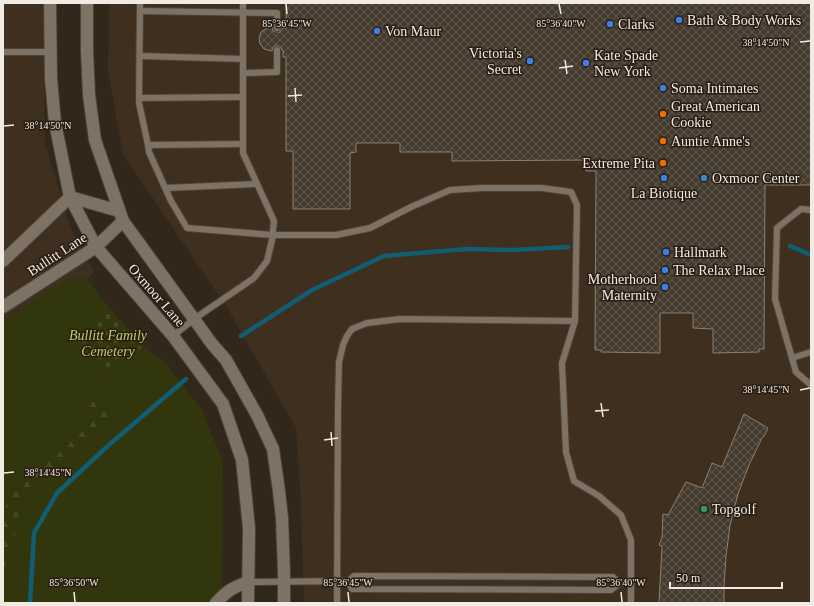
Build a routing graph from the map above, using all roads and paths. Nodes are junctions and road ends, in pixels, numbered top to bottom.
1 (50, 3) edge
2 (86, 3) edge
3 (140, 3) edge
4 (243, 3) edge
5 (140, 11) junction
6 (243, 13) junction
7 (277, 28) dead end
8 (277, 50) dead end
9 (3, 52) edge
10 (50, 52) junction
11 (140, 56) junction
12 (243, 59) junction
13 (244, 73) junction
14 (139, 98) junction
15 (244, 98) junction
16 (243, 144) junction
17 (148, 146) junction
18 (257, 184) junction
19 (166, 188) junction
20 (70, 197) junction
21 (811, 210) edge
22 (121, 216) junction
23 (273, 235) junction
24 (96, 247) junction
25 (3, 261) edge
26 (3, 307) edge
27 (194, 319) junction
28 (575, 320) junction
29 (173, 336) junction
30 (811, 352) edge
31 (792, 358) junction
32 (811, 385) edge
33 (337, 581) junction
34 (348, 581) junction
35 (248, 582) junction
36 (284, 582) junction
37 (620, 583) junction
38 (631, 583) junction
39 (216, 603) edge
40 (248, 603) edge
41 (284, 603) edge
42 (337, 603) edge
43 (631, 603) edge

1 - 10 street, Oxmoor Lane
2 - 22 street, Oxmoor Lane
3 - 5 lane
4 - 6 lane
5 - 6 lane
5 - 11 lane
6 - 7 lane
6 - 12 lane
8 - 13 lane
9 - 10 lane
10 - 20 street, Oxmoor Lane
11 - 12 lane
11 - 14 lane
12 - 13 lane
13 - 15 lane
14 - 15 lane
14 - 17 lane
15 - 16 lane
16 - 17 lane
16 - 18 lane
17 - 19 lane
18 - 19 lane
18 - 23 lane
19 - 23 lane
20 - 22 street
20 - 24 street, Oxmoor Lane
20 - 25 street, Bullitt Lane
21 - 31 lane
22 - 24 street, Bullitt Lane
22 - 27 street, Oxmoor Lane
23 - 27 lane
23 - 28 lane
24 - 26 street, Bullitt Lane
24 - 29 street, Oxmoor Lane
27 - 29 lane
27 - 36 street, Oxmoor Lane
28 - 33 lane
28 - 38 lane
29 - 35 street, Oxmoor Lane
30 - 31 lane
31 - 32 lane
33 - 34 lane
33 - 36 lane
33 - 42 lane
34 - 37 lane
34 - 37 lane
35 - 36 lane
35 - 39 street
35 - 40 street, Oxmoor Lane
36 - 41 street, Oxmoor Lane
37 - 38 lane
38 - 43 lane

